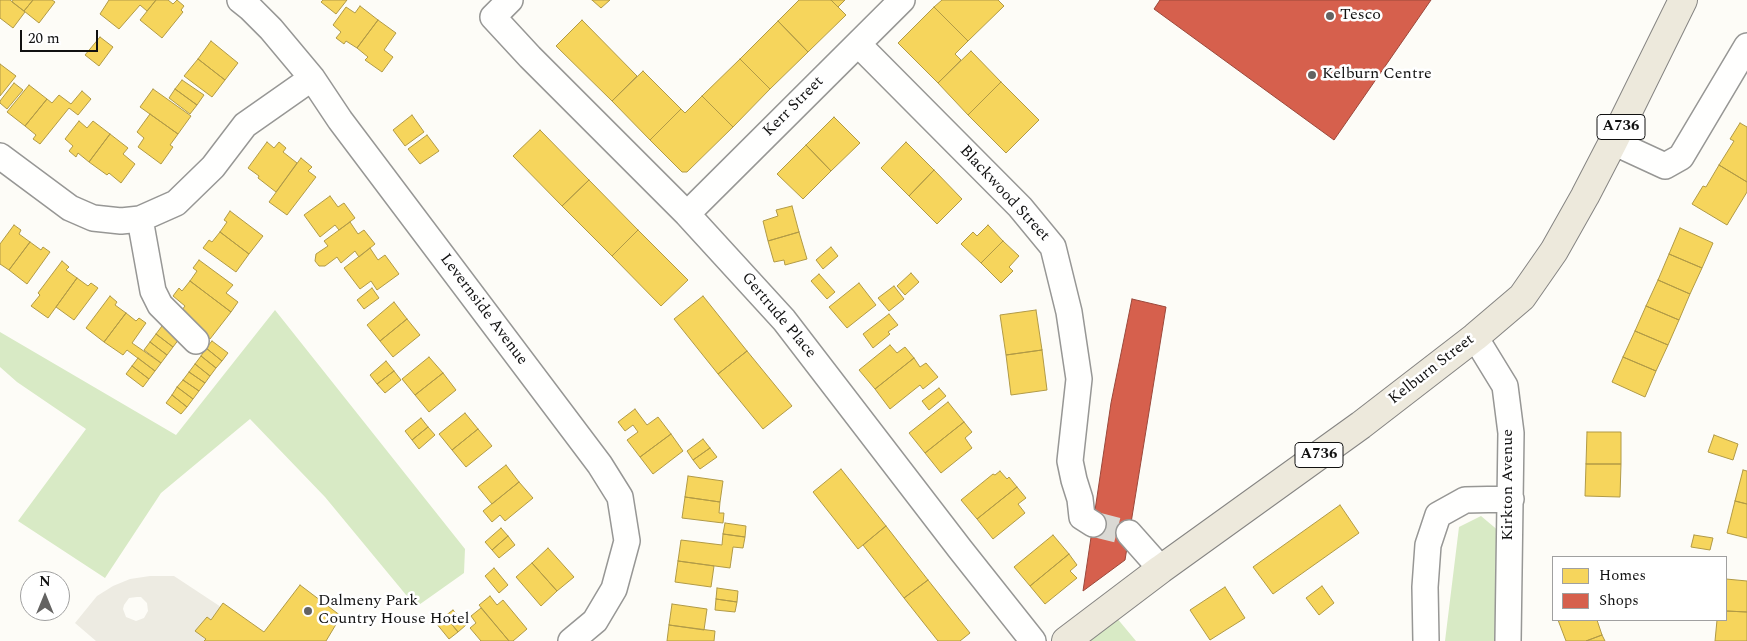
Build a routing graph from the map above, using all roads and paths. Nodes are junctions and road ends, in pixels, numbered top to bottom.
1 (240, 0) edge
2 (902, 0) edge
3 (1683, 0) edge
4 (501, 9) edge
5 (858, 44) junction
6 (1747, 46) edge
7 (312, 78) junction
8 (1613, 142) junction
9 (0, 156) edge
10 (687, 214) junction
11 (140, 219) junction
12 (1475, 337) junction
13 (196, 341) dead end
14 (1511, 499) junction
15 (1093, 524) tunnel mouth
16 (1129, 533) tunnel mouth
17 (1162, 569) junction
18 (571, 641) edge
19 (1033, 641) edge
20 (1066, 641) edge
21 (1426, 641) edge
22 (1508, 641) edge

1 - 7 street, Levernside Avenue
2 - 5 street, Kerr Street
3 - 8 main road, Kelburn Street / A736
4 - 10 street, Gertrude Place
5 - 10 street, Kerr Street
5 - 15 street, Blackwood Street
6 - 8 street
7 - 11 street
7 - 18 street, Levernside Avenue
8 - 12 main road, Kelburn Street / A736
9 - 11 street
10 - 19 street, Gertrude Place
11 - 13 street
12 - 14 street, Kirkton Avenue
12 - 17 main road, Kelburn Street / A736
14 - 21 street
14 - 22 street, Kirkton Avenue
16 - 17 street
17 - 20 main road, Kelburn Street / A736

